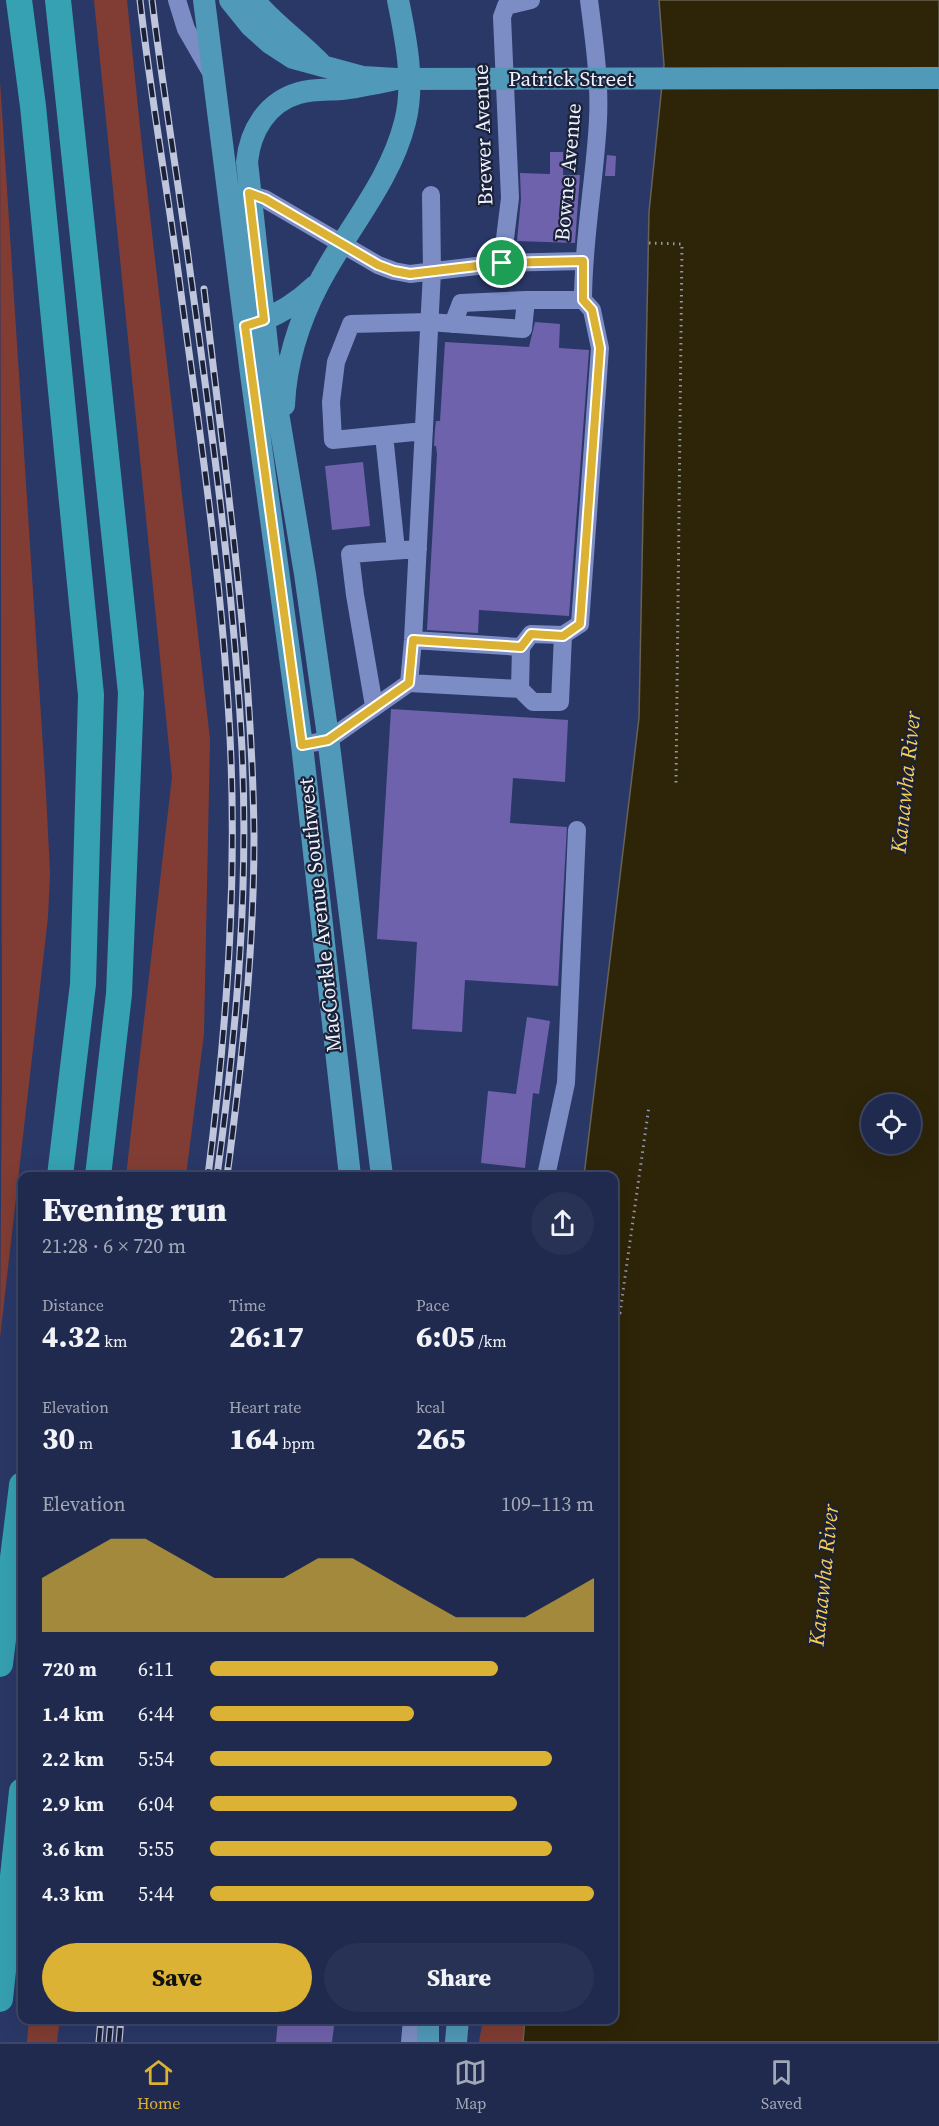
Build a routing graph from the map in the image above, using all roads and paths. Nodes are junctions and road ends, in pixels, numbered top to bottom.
1 (19, 0) edge
2 (58, 0) edge
3 (177, 0) edge
4 (204, 0) edge
5 (230, 0) edge
6 (254, 0) edge
7 (398, 0) edge
8 (531, 0) edge
9 (590, 0) edge
10 (326, 74) junction
11 (214, 78) junction
12 (939, 78) edge
13 (239, 192) junction
14 (431, 195) dead end
15 (649, 243) dead end
16 (343, 244) junction
17 (583, 261) junction
18 (502, 263) junction
19 (432, 272) junction
20 (319, 283) junction
21 (526, 300) junction
22 (583, 300) junction
23 (429, 322) junction
24 (255, 323) junction
25 (453, 324) junction
26 (424, 431) junction
27 (384, 435) junction
28 (286, 466) junction
29 (418, 549) junction
30 (396, 550) junction
31 (563, 636) junction
32 (413, 640) junction
33 (521, 647) junction
34 (409, 683) junction
35 (520, 689) junction
36 (374, 706) junction
37 (328, 740) junction
38 (302, 745) junction
39 (676, 783) dead end
40 (577, 830) dead end
41 (649, 1107) dead end
42 (60, 1172) edge
43 (98, 1172) edge
44 (350, 1172) edge
45 (382, 1172) edge
46 (547, 1172) edge
47 (618, 1312) edge
48 (18, 1518) edge
49 (0, 1664) edge
50 (18, 1829) edge
51 (0, 1999) edge
52 (412, 2024) edge
53 (428, 2024) edge
54 (458, 2024) edge
55 (410, 2042) edge
56 (428, 2042) edge
57 (456, 2042) edge

1 - 42 highway
2 - 43 highway
3 - 11 street
4 - 11 main road
5 - 10 main road, Patrick Street
6 - 10 main road
7 - 16 main road
8 - 18 street, Brewer Avenue
9 - 17 street, Bowne Avenue
10 - 12 main road, Patrick Street
10 - 13 main road
11 - 13 main road
13 - 16 street, Bowne Avenue
13 - 24 main road, MacCorkle Avenue Southwest
14 - 19 street
15 - 39 path
16 - 19 street, Bowne Avenue
16 - 20 main road
17 - 18 street, Bowne Avenue
17 - 22 street
18 - 19 street, Bowne Avenue
19 - 23 street
20 - 24 main road
20 - 28 main road
21 - 22 street
21 - 25 street
21 - 25 street
22 - 31 street
23 - 25 street
23 - 26 street
23 - 27 street
24 - 28 main road, MacCorkle Avenue Southwest
24 - 38 main road, MacCorkle Avenue Southwest
26 - 27 street
26 - 29 street
27 - 30 street
28 - 37 main road, MacCorkle Avenue Southwest
29 - 30 street
29 - 32 street
30 - 36 street
31 - 33 street
31 - 35 street
32 - 33 street
32 - 34 street
33 - 35 street
34 - 35 street
34 - 36 street
36 - 37 street
37 - 38 street
37 - 45 main road, MacCorkle Avenue Southwest
38 - 44 main road, MacCorkle Avenue Southwest
40 - 46 street
41 - 47 path
48 - 49 highway
50 - 51 highway
52 - 55 street
53 - 56 main road
54 - 57 main road

